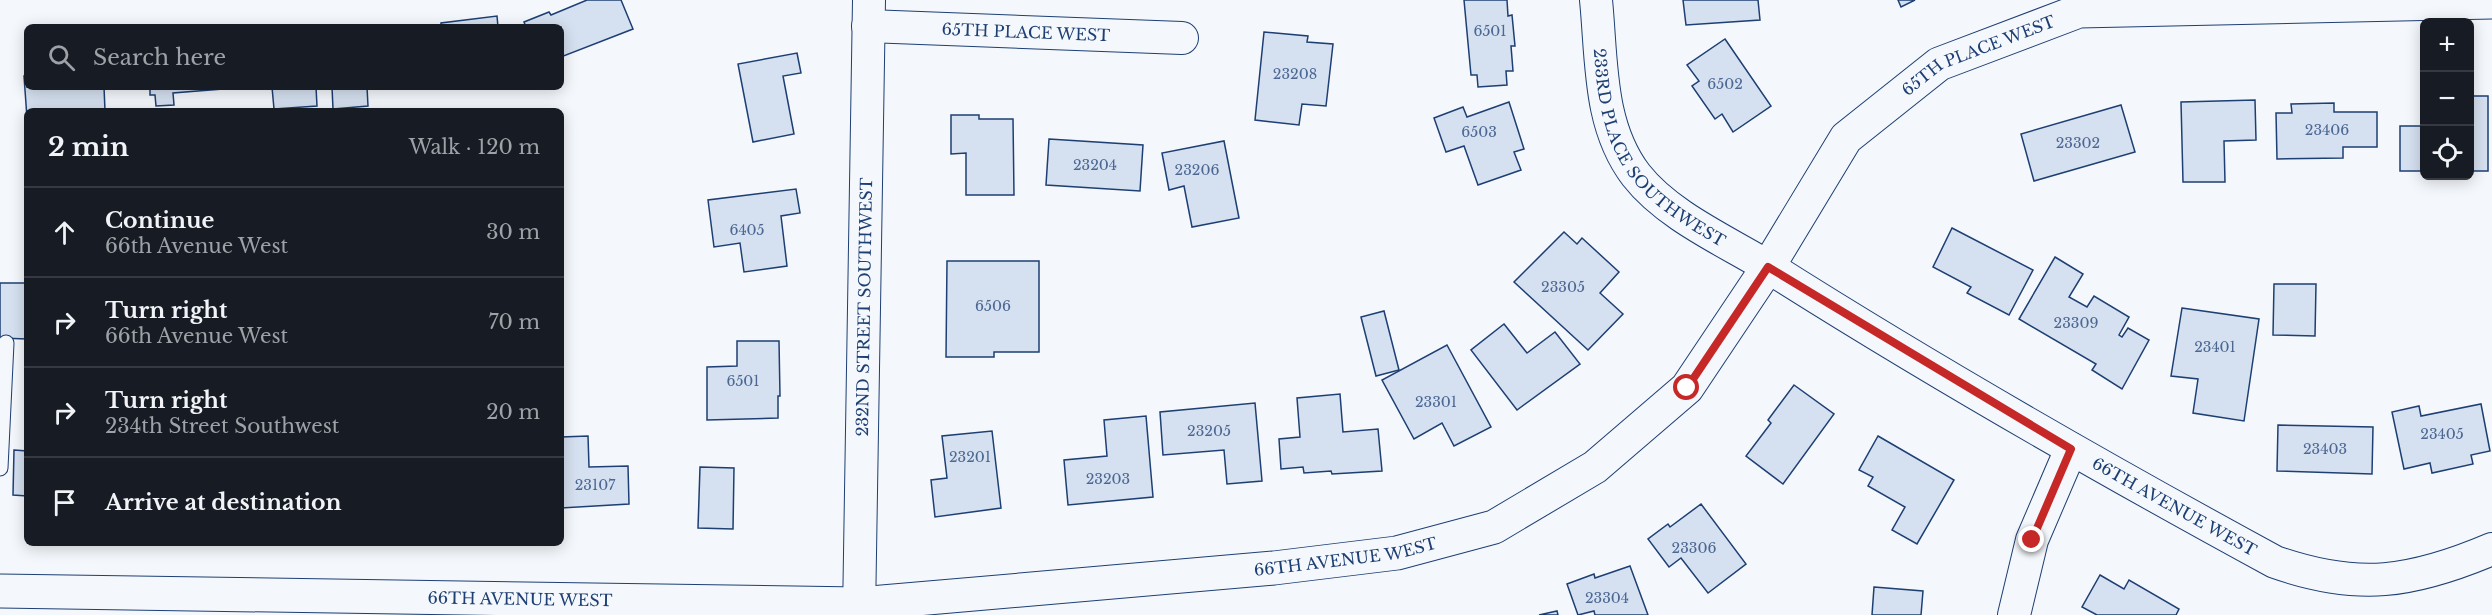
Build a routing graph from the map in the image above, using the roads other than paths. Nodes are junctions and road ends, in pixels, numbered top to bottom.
1 (1596, 0) edge
2 (2492, 2) edge
3 (2078, 5) edge
4 (868, 13) edge
5 (1182, 38) dead end
6 (1768, 267) junction
7 (6, 343) dead end
8 (2071, 449) junction
9 (0, 468) edge
10 (2492, 549) edge
11 (0, 591) edge
12 (249, 605) edge
13 (859, 610) edge
14 (2014, 615) edge

1 - 6 street, 233RD PLACE SOUTHWEST
2 - 3 street, 65TH PLACE WEST
3 - 6 street, 65TH PLACE WEST
4 - 5 street, 65TH PLACE WEST
4 - 13 street, 232ND STREET SOUTHWEST
6 - 8 street, 66TH AVENUE WEST
6 - 13 street, 66TH AVENUE WEST
7 - 9 lane
8 - 10 street, 66TH AVENUE WEST
8 - 14 street
11 - 12 street, 66TH AVENUE WEST
12 - 13 street, 66TH AVENUE WEST

